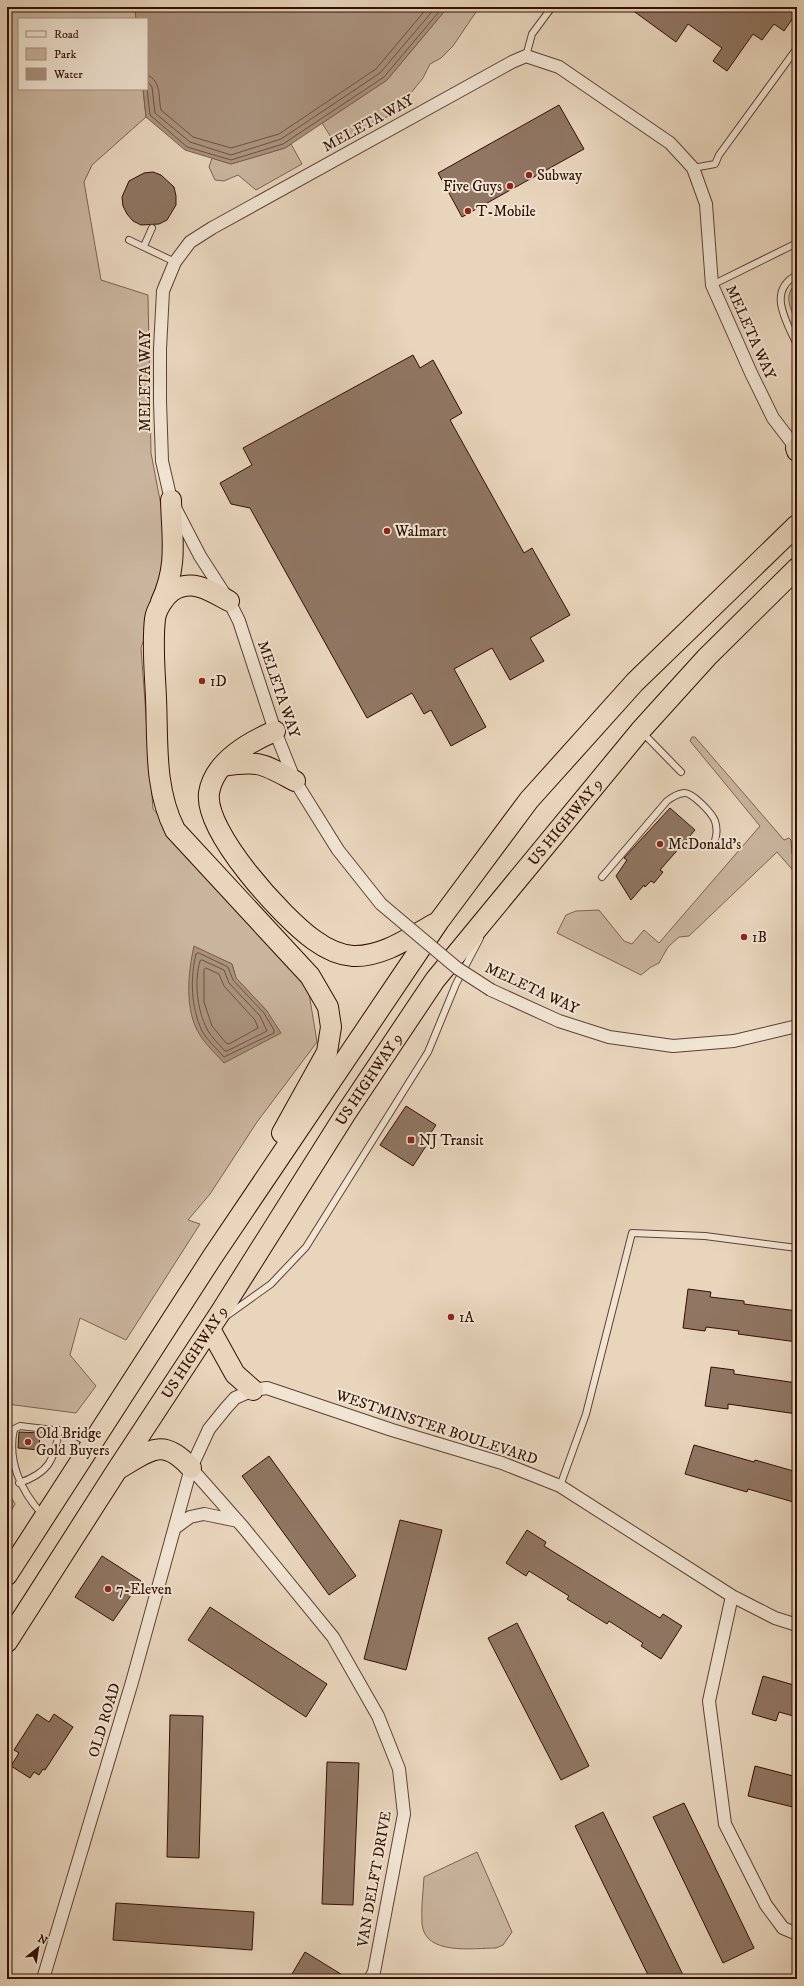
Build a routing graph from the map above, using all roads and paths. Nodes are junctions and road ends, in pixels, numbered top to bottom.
1 (552, 7) edge
2 (797, 48) edge
3 (526, 56) junction
4 (693, 168) junction
5 (152, 228) dead end
6 (129, 240) dead end
7 (797, 243) edge
8 (144, 246) junction
9 (175, 262) junction
10 (797, 275) edge
11 (712, 285) junction
12 (797, 345) edge
13 (797, 449) edge
14 (171, 500) junction
15 (797, 518) edge
16 (797, 525) edge
17 (797, 568) edge
18 (743, 576) junction
19 (229, 601) junction
20 (160, 605) junction
21 (640, 730) junction
22 (275, 731) junction
23 (223, 766) junction
24 (681, 772) dead end
25 (295, 781) junction
26 (714, 845) dead end
27 (602, 877) dead end
28 (502, 896) junction
29 (439, 921) junction
30 (797, 1026) edge
31 (797, 1248) edge
32 (213, 1256) junction
33 (210, 1329) junction
34 (253, 1390) junction
35 (59, 1430) junction
36 (91, 1445) junction
37 (191, 1468) junction
38 (116, 1470) junction
39 (20, 1483) junction
40 (560, 1486) junction
41 (44, 1517) junction
42 (238, 1521) junction
43 (175, 1528) junction
44 (7, 1576) edge
45 (732, 1596) junction
46 (797, 1624) edge
47 (7, 1642) edge
48 (797, 1934) edge
49 (43, 1979) edge
50 (370, 1979) edge

1 - 3 lane
2 - 4 lane
3 - 4 street, MELETA WAY
3 - 9 street, MELETA WAY
4 - 11 street, MELETA WAY
5 - 8 lane
6 - 8 lane
7 - 11 lane
8 - 9 lane
9 - 14 street, MELETA WAY
10 - 12 lane
11 - 13 street, MELETA WAY
14 - 19 street, MELETA WAY
14 - 20 highway
15 - 18 highway
16 - 18 highway, US HIGHWAY 9
17 - 21 highway, US HIGHWAY 9
18 - 29 highway, US HIGHWAY 9
19 - 20 highway
19 - 22 street, MELETA WAY
20 - 32 highway
21 - 24 lane
21 - 28 highway, US HIGHWAY 9
22 - 23 highway
22 - 25 street, MELETA WAY
23 - 25 highway
23 - 29 highway
25 - 30 street, MELETA WAY, bridge
26 - 27 lane
28 - 33 highway, US HIGHWAY 9
28 - 33 lane
29 - 32 highway, US HIGHWAY 9
31 - 40 lane
32 - 36 highway, US HIGHWAY 9
33 - 34 highway
33 - 38 highway, US HIGHWAY 9
34 - 37 street, WESTMINSTER BOULEVARD
34 - 40 street, WESTMINSTER BOULEVARD
35 - 36 lane
35 - 39 lane
35 - 39 lane
36 - 41 highway, US HIGHWAY 9
37 - 38 highway
37 - 42 street, VAN DELFT DRIVE
37 - 43 street, OLD ROAD
38 - 47 highway, US HIGHWAY 9
39 - 41 lane
40 - 45 street, WESTMINSTER BOULEVARD
41 - 44 highway, US HIGHWAY 9
42 - 43 street
42 - 50 street, VAN DELFT DRIVE
43 - 49 street, OLD ROAD
45 - 46 street, WESTMINSTER BOULEVARD
45 - 48 street

